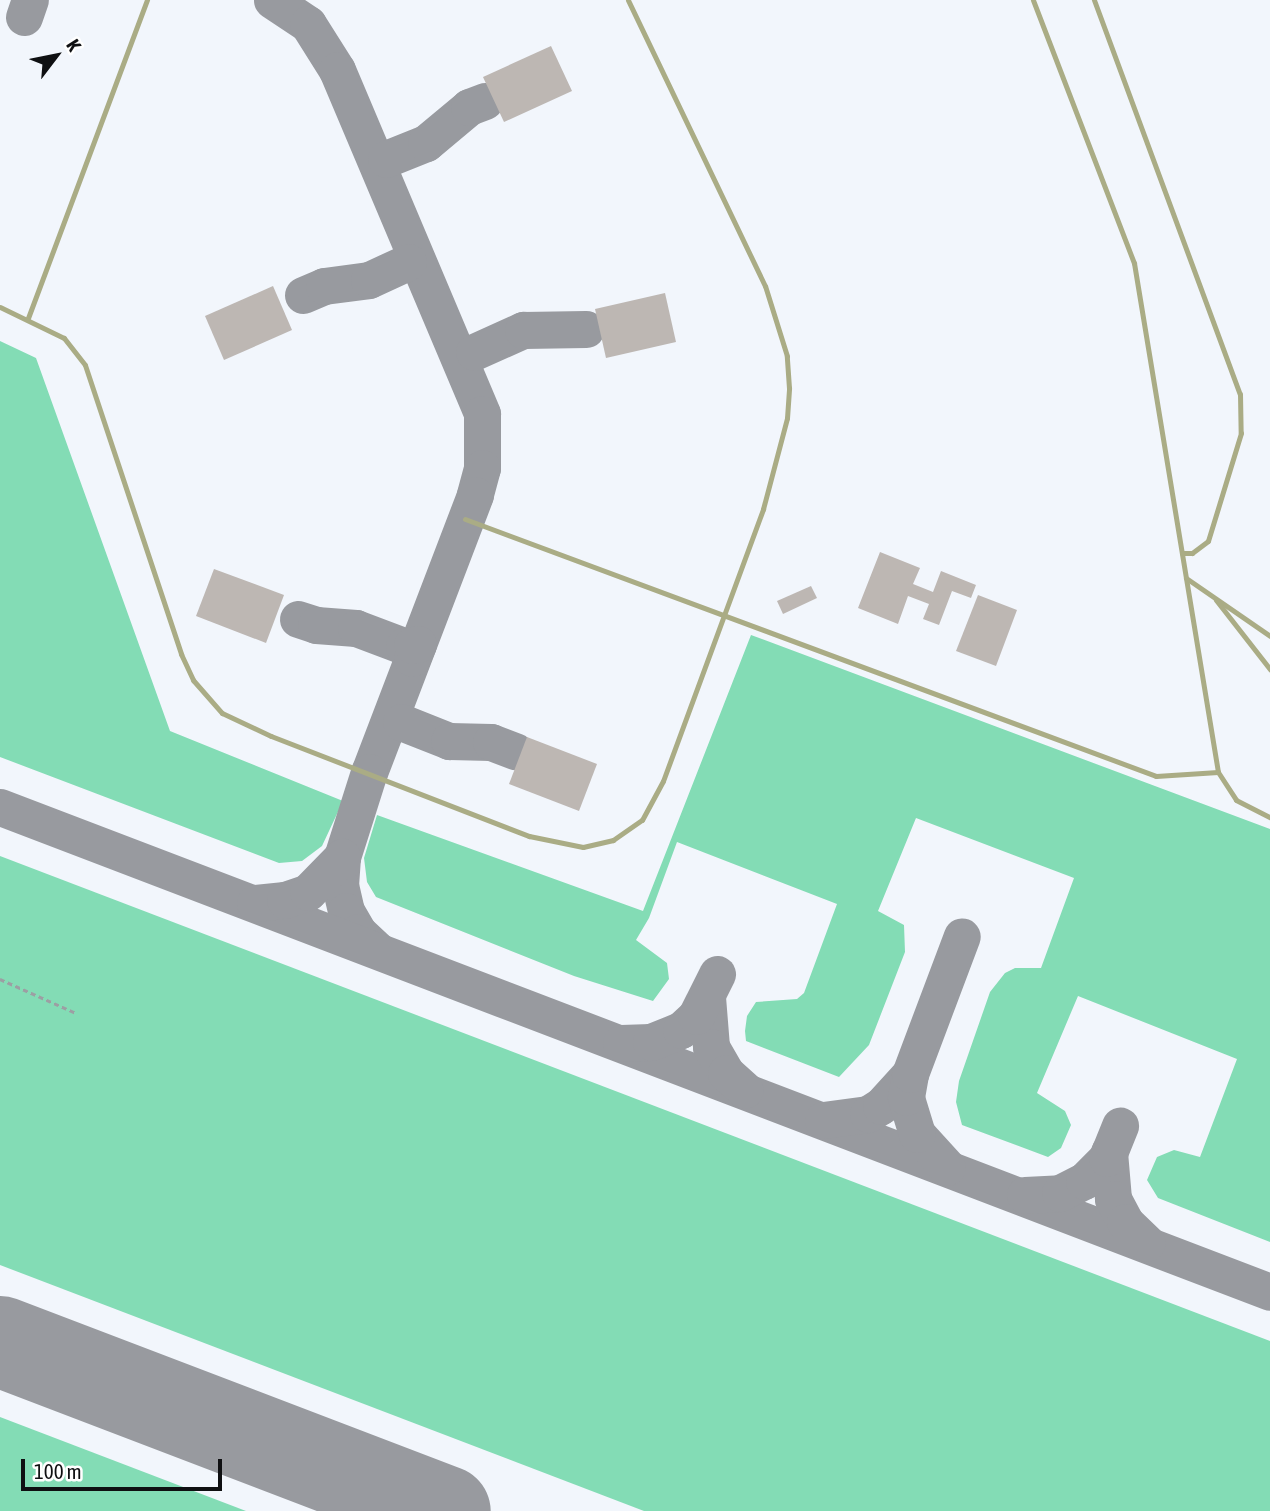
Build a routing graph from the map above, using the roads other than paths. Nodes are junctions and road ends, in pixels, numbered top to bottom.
1 (147, 0) edge
2 (628, 0) edge
3 (1033, 0) edge
4 (1094, 0) edge
5 (0, 307) edge
6 (28, 318) junction
7 (465, 519) dead end
8 (1182, 553) junction
9 (1186, 578) junction
10 (1213, 596) junction
11 (722, 616) junction
12 (1270, 636) edge
13 (1270, 670) edge
14 (1218, 772) junction
15 (1270, 817) edge

1 - 6 lane
2 - 11 lane
3 - 8 lane
4 - 8 lane
5 - 6 lane
6 - 11 lane
7 - 11 lane
8 - 9 lane
9 - 10 lane
9 - 14 lane
10 - 12 lane
10 - 13 lane
11 - 14 lane
14 - 15 lane

